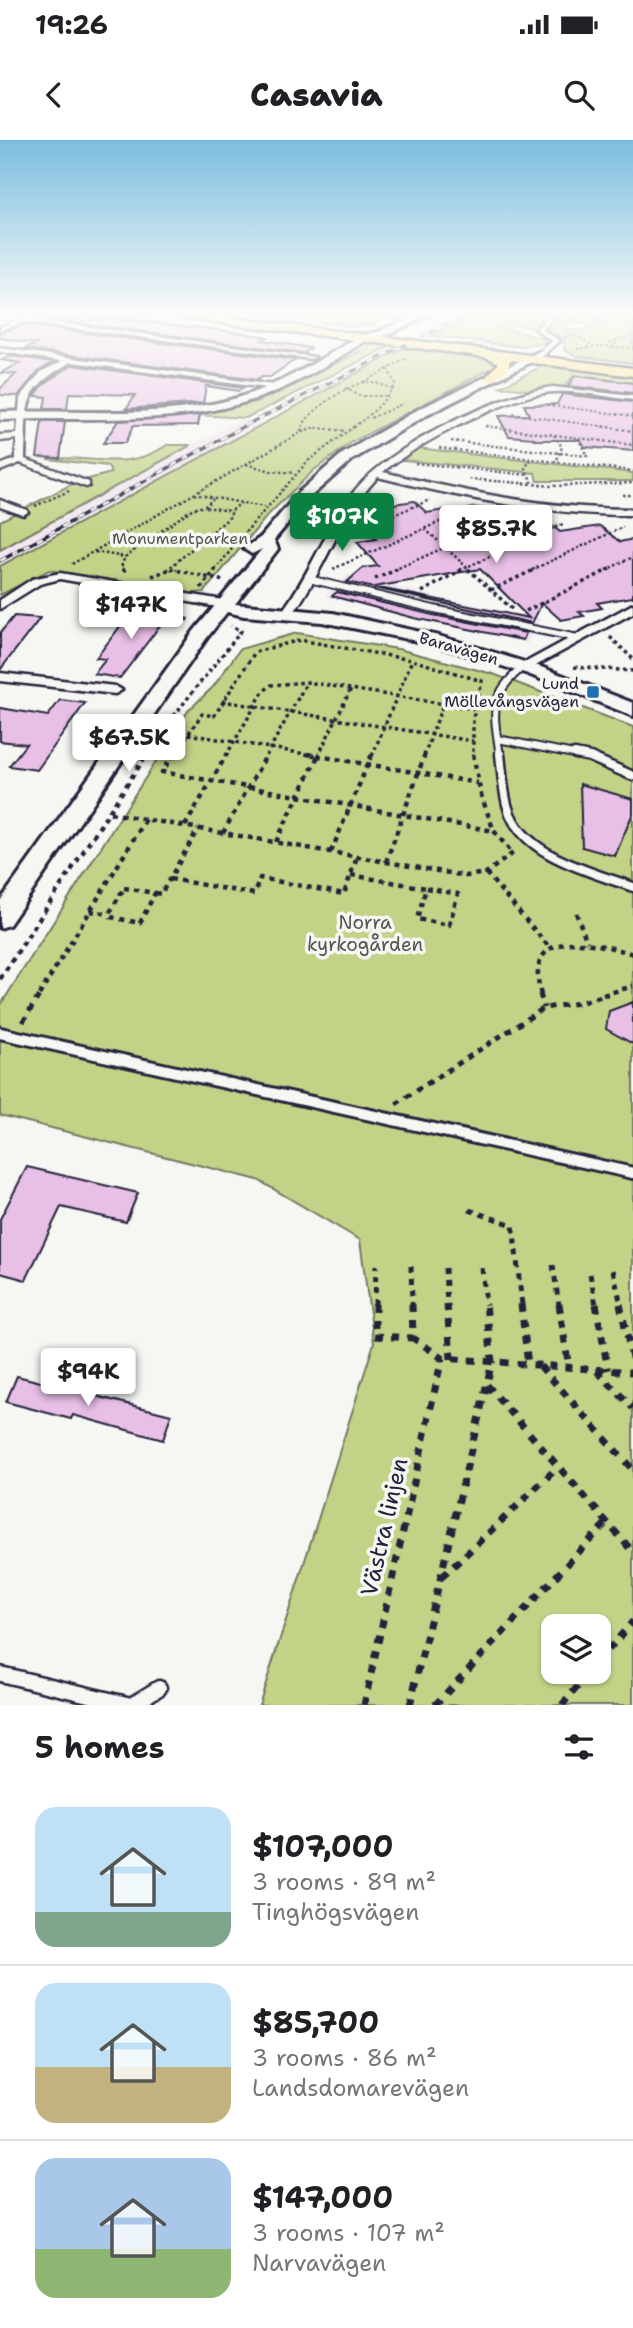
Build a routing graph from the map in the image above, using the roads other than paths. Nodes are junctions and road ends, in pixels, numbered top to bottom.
1 (32, 388) edge
2 (271, 388) edge
3 (472, 388) edge
4 (633, 398) edge
5 (23, 414) junction
6 (0, 416) edge
7 (20, 436) junction
8 (0, 438) edge
9 (20, 460) junction
10 (0, 468) edge
11 (375, 473) junction
12 (86, 484) road end
13 (0, 503) edge
14 (23, 512) road end
15 (630, 512) edge
16 (309, 579) junction
17 (223, 604) junction
18 (0, 605) edge
19 (633, 608) edge
20 (282, 612) junction
21 (584, 634) junction
22 (523, 667) junction
23 (0, 677) edge
24 (116, 690) dead end
25 (633, 710) edge
26 (498, 739) junction
27 (633, 776) edge
28 (633, 887) edge
29 (0, 919) edge
30 (0, 1033) edge
31 (633, 1173) edge
32 (0, 1674) edge
33 (159, 1688) dead end
34 (131, 1705) edge

1 - 5 street
2 - 5 main road
3 - 17 main road
4 - 11 street
5 - 6 main road
5 - 7 street
7 - 8 street
7 - 9 street
9 - 10 street
9 - 12 street
11 - 15 street
11 - 16 street
13 - 14 street
16 - 20 street
16 - 21 lane
17 - 18 street
17 - 20 main road, Baravägen
17 - 29 main road
19 - 21 street
20 - 22 main road, Baravägen
21 - 22 street
22 - 25 main road, Baravägen
22 - 26 lane
23 - 24 street
26 - 27 lane
26 - 28 lane
30 - 31 lane
32 - 34 lane
33 - 34 lane

